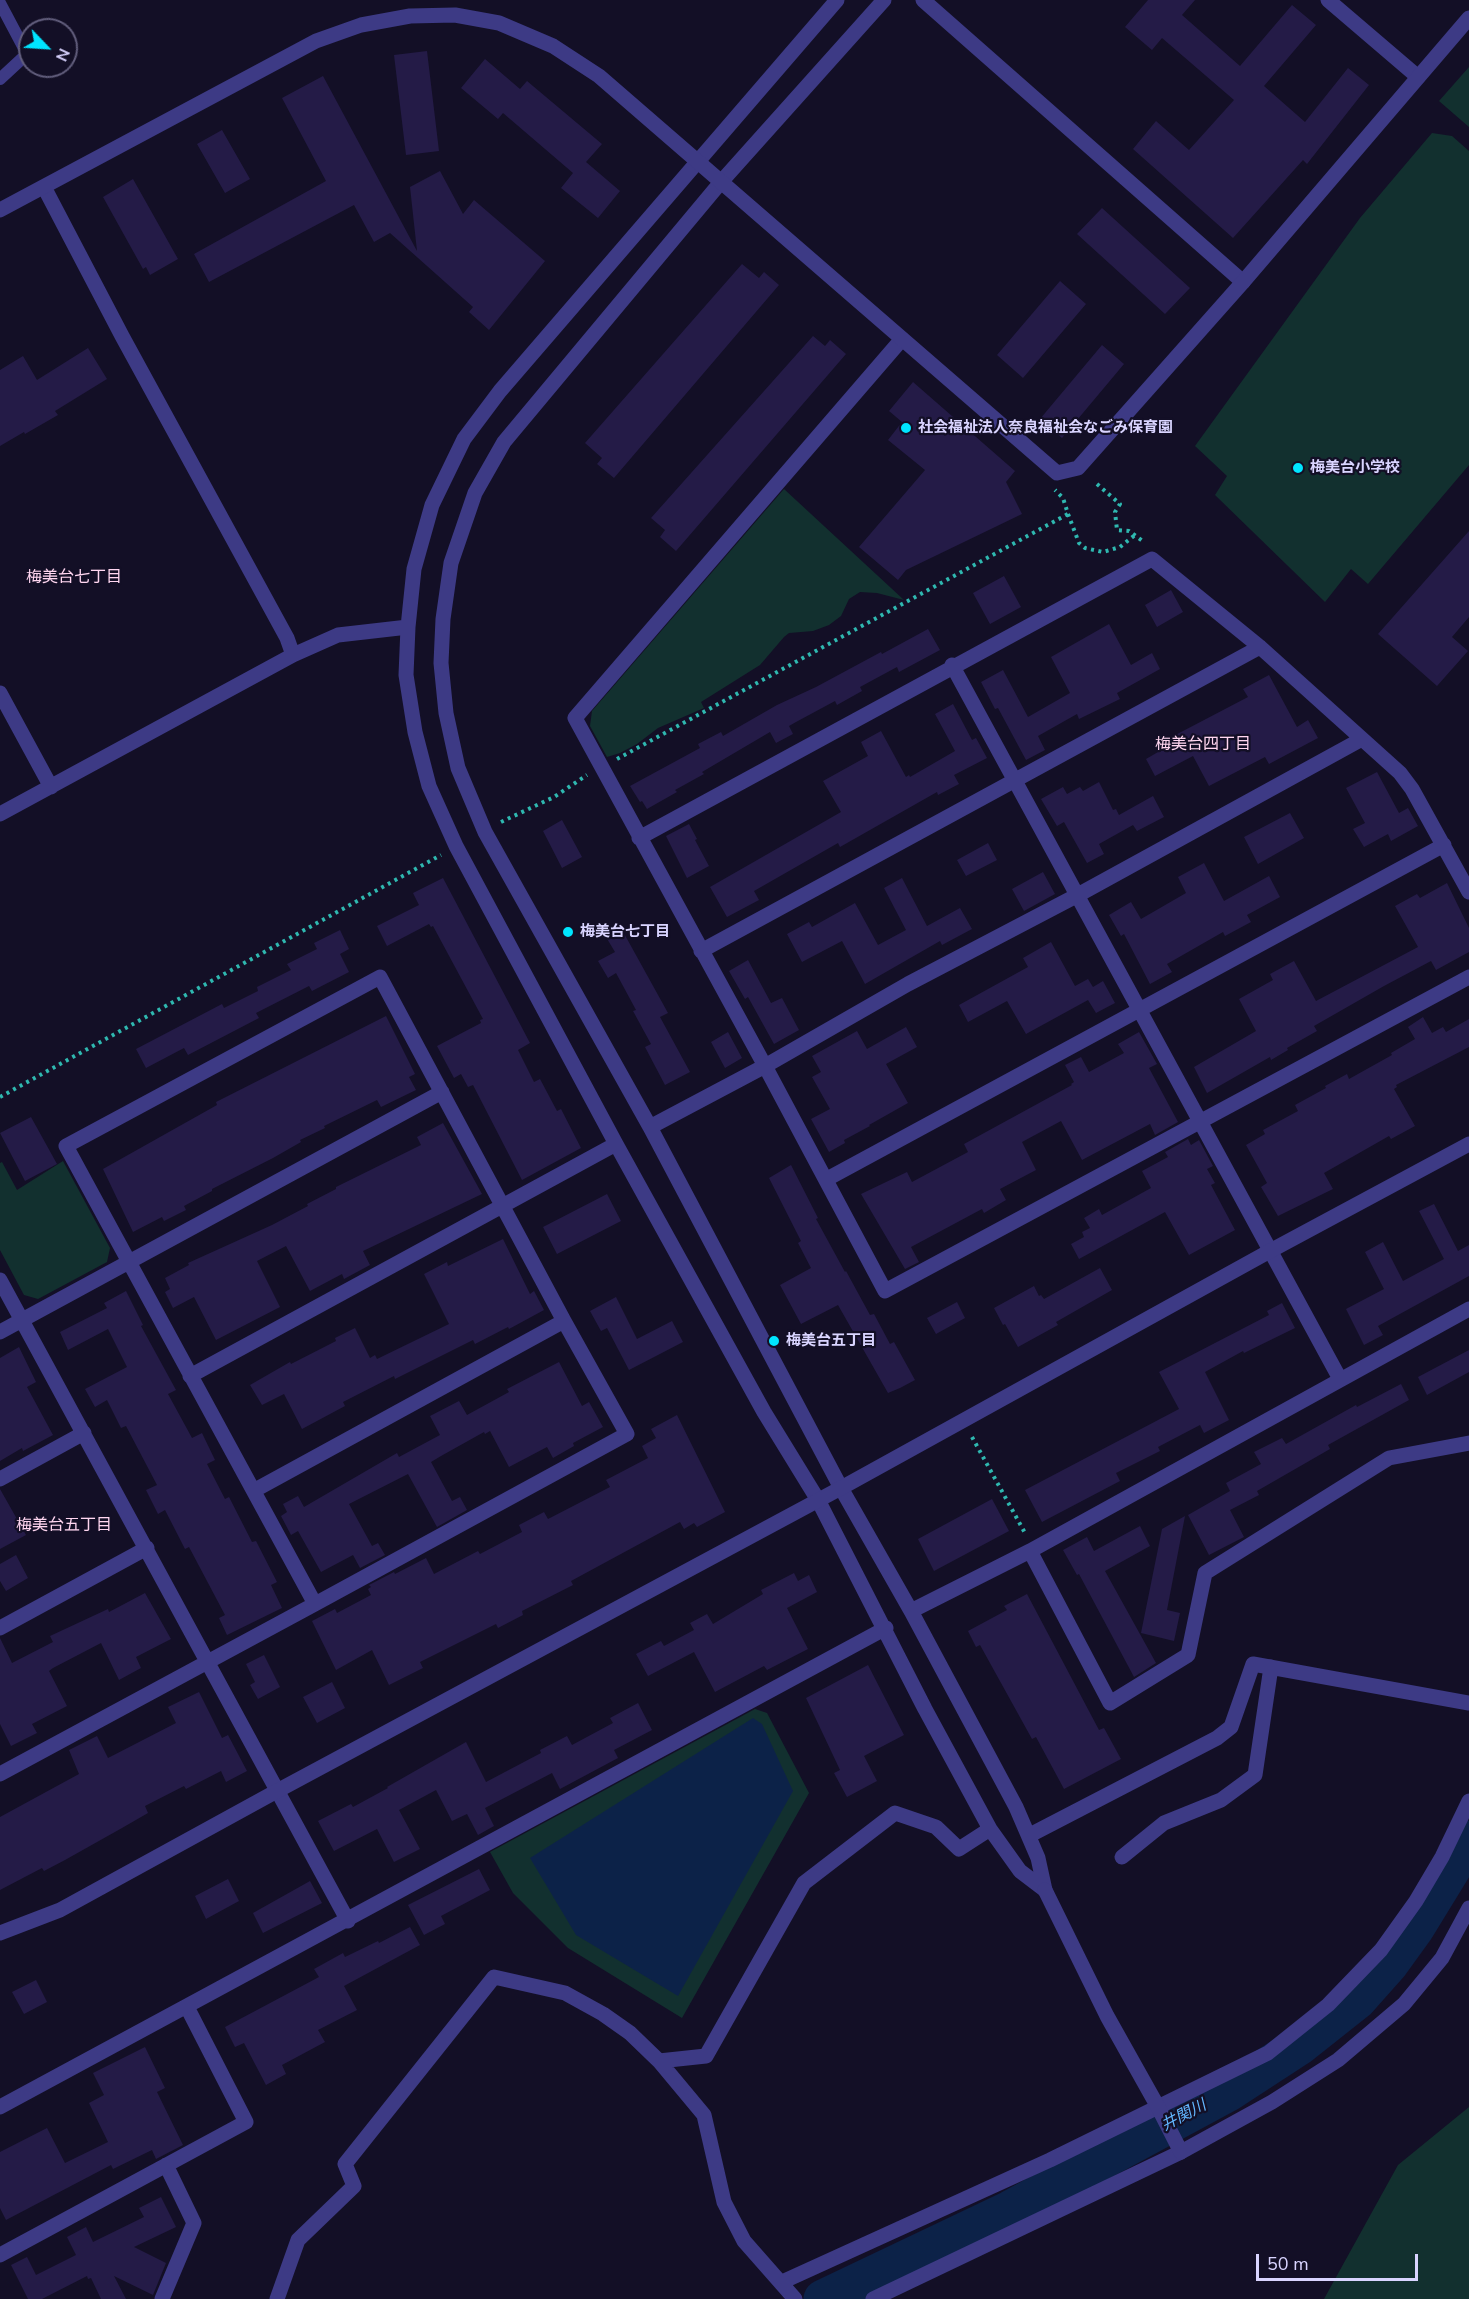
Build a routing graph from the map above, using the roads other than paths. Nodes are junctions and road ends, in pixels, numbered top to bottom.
1 (837, 0) edge
2 (884, 0) edge
3 (923, 0) edge
4 (1328, 0) edge
5 (1, 6) edge
6 (1469, 18) edge
7 (1418, 77) junction
8 (0, 79) edge
9 (697, 161) junction
10 (721, 182) junction
11 (44, 187) junction
12 (0, 210) edge
13 (1243, 282) junction
14 (902, 339) junction
15 (408, 627) junction
16 (1260, 647) junction
17 (293, 655) junction
18 (952, 666) junction
19 (0, 693) edge
20 (1362, 739) junction
21 (1014, 781) junction
22 (51, 787) junction
23 (0, 814) edge
24 (639, 838) junction
25 (1444, 845) junction
26 (1469, 892) edge
27 (1076, 896) junction
28 (701, 951) junction
29 (1469, 977) edge
30 (1138, 1010) junction
31 (765, 1066) junction
32 (441, 1092) junction
33 (1200, 1123) junction
34 (650, 1127) junction
35 (615, 1144) junction
36 (1469, 1144) edge
37 (826, 1179) junction
38 (504, 1205) junction
39 (1269, 1251) junction
40 (129, 1260) junction
41 (0, 1280) edge
42 (1469, 1309) edge
43 (22, 1320) junction
44 (564, 1321) junction
45 (0, 1332) edge
46 (190, 1376) junction
47 (1340, 1379) junction
48 (84, 1433) junction
49 (1469, 1443) edge
50 (0, 1479) edge
51 (841, 1488) junction
52 (255, 1490) junction
53 (818, 1500) junction
54 (147, 1548) junction
55 (1030, 1551) junction
56 (315, 1604) junction
57 (911, 1611) junction
58 (0, 1628) edge
59 (886, 1629) junction
60 (208, 1662) junction
61 (1271, 1666) junction
62 (1469, 1703) edge
63 (0, 1774) edge
64 (277, 1791) junction
65 (1469, 1801) edge
66 (990, 1829) junction
67 (1030, 1835) junction
68 (1122, 1857) dead end
69 (1045, 1890) junction
70 (1469, 1908) edge
71 (348, 1921) junction
72 (0, 1933) edge
73 (187, 2007) junction
74 (659, 2061) junction
75 (0, 2107) edge
76 (1158, 2107) junction
77 (1181, 2152) junction
78 (166, 2165) junction
79 (0, 2255) edge
80 (782, 2282) junction
81 (162, 2299) edge
82 (277, 2299) edge
83 (795, 2299) edge
84 (873, 2299) edge

1 - 9 street
2 - 10 street
3 - 13 street
4 - 7 street
5 - 8 lane
6 - 7 street
7 - 13 street
9 - 10 street
9 - 11 street
9 - 15 street
10 - 14 street
10 - 34 street
11 - 12 street
11 - 17 street
13 - 14 street
14 - 24 street
15 - 17 street
15 - 35 street
16 - 18 street
16 - 20 street
16 - 21 street
17 - 22 street
18 - 21 street
18 - 24 street
19 - 22 street
20 - 25 street
20 - 27 street
21 - 27 street
21 - 28 street
22 - 23 street
24 - 28 street
25 - 26 street
25 - 30 street
27 - 30 street
27 - 31 street
28 - 31 street
29 - 33 street
30 - 33 street
30 - 37 street
31 - 34 street
31 - 37 street
32 - 38 street
32 - 40 street
32 - 40 street
33 - 37 street
33 - 39 street
34 - 51 street
35 - 38 street
35 - 53 street
36 - 39 street
38 - 44 street
38 - 46 street
39 - 47 street
39 - 51 street
40 - 43 street
40 - 46 street
41 - 43 street
42 - 47 street
43 - 45 street
43 - 48 street
44 - 52 street
44 - 56 street
46 - 52 street
47 - 55 street
48 - 50 street
48 - 54 street
49 - 55 street
51 - 53 street
51 - 57 street
52 - 56 street
53 - 59 street
53 - 64 street
54 - 58 street
54 - 60 street
55 - 57 street
56 - 60 street
57 - 67 street
59 - 66 street
59 - 71 street
60 - 63 street
60 - 64 street
61 - 62 street
61 - 67 street
61 - 68 street
64 - 71 street
64 - 72 street
65 - 76 street
66 - 69 street
66 - 74 street
67 - 69 street
69 - 76 street
70 - 77 street
71 - 73 street
73 - 75 street
73 - 78 street
74 - 80 street
74 - 82 street
76 - 77 street
76 - 80 street
77 - 84 street
78 - 79 street
78 - 81 street
80 - 83 street

